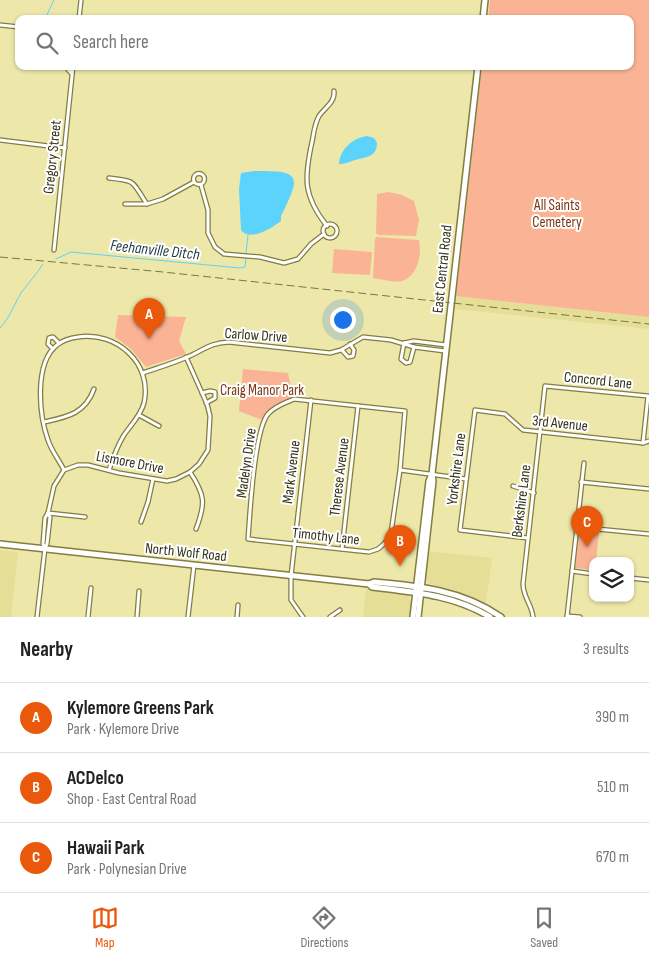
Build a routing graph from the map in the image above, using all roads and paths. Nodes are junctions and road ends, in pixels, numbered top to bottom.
1 (81, 0) edge
2 (485, 0) edge
3 (79, 15) edge
4 (483, 15) edge
5 (0, 25) edge
6 (15, 27) edge
7 (69, 70) edge
8 (72, 70) edge
9 (478, 70) edge
10 (72, 74) junction
11 (334, 91) dead end
12 (0, 140) edge
13 (64, 148) junction
14 (109, 178) dead end
15 (194, 182) junction
16 (201, 185) junction
17 (125, 204) dead end
18 (147, 204) junction
19 (327, 226) junction
20 (324, 234) junction
21 (54, 250) dead end
22 (404, 343) junction
23 (59, 344) junction
24 (350, 344) junction
25 (414, 347) junction
26 (446, 348) junction
27 (53, 349) junction
28 (342, 350) junction
29 (186, 357) junction
30 (143, 373) junction
31 (545, 386) joint
32 (94, 389) dead end
33 (202, 394) junction
34 (648, 396) edge
35 (311, 400) junction
36 (206, 402) junction
37 (358, 406) junction
38 (475, 410) joint
39 (405, 411) joint
40 (139, 415) junction
41 (44, 422) junction
42 (159, 426) dead end
43 (540, 432) junction
44 (649, 441) edge
45 (643, 443) junction
46 (584, 462) dead end
47 (64, 470) junction
48 (109, 470) junction
49 (400, 470) junction
50 (190, 472) junction
51 (432, 474) junction
52 (153, 479) junction
53 (466, 479) junction
54 (581, 482) junction
55 (513, 486) dead end
56 (649, 489) edge
57 (534, 493) junction
58 (48, 513) junction
59 (85, 517) dead end
60 (141, 522) dead end
61 (576, 527) junction
62 (196, 529) dead end
63 (649, 534) edge
64 (528, 538) junction
65 (248, 539) joint
66 (0, 544) edge
67 (294, 544) junction
68 (45, 548) junction
69 (342, 550) junction
70 (194, 565) junction
71 (572, 571) junction
72 (589, 573) edge
73 (291, 576) junction
74 (634, 578) edge
75 (649, 580) edge
76 (91, 588) dead end
77 (419, 590) junction
78 (140, 591) dead end
79 (238, 605) dead end
80 (340, 610) dead end
81 (567, 616) edge
82 (37, 617) edge
83 (88, 617) edge
84 (137, 617) edge
85 (188, 617) edge
86 (237, 617) edge
87 (303, 617) edge
88 (330, 617) edge
89 (413, 617) edge
90 (418, 617) edge
91 (490, 617) edge
92 (501, 617) edge
93 (533, 617) edge
94 (580, 617) edge

1 - 3 street
2 - 4 main road
5 - 6 street
7 - 10 street
8 - 10 street, Gregory Street
9 - 26 main road, East Central Road
10 - 13 street, Gregory Street
11 - 19 street
12 - 13 street
13 - 21 street, Gregory Street
14 - 18 street
15 - 16 street
15 - 16 street
15 - 18 street
16 - 20 street
17 - 18 street
19 - 20 street
19 - 20 street
22 - 24 street
22 - 25 street
22 - 25 street
22 - 26 street
23 - 27 street
23 - 27 street
23 - 30 street
24 - 28 street
24 - 28 street, Carlow Drive
25 - 26 street
26 - 51 main road, East Central Road
27 - 41 street
28 - 29 street, Carlow Drive
29 - 30 street, Carlow Drive
29 - 33 street
30 - 40 street
31 - 34 street, Concord Lane
31 - 43 street, Berkshire Lane
32 - 41 street
33 - 36 street
33 - 36 street
34 - 45 street
35 - 37 street, Madelyn Drive
35 - 65 street, Madelyn Drive
35 - 67 street, Mark Avenue
36 - 50 street
37 - 39 street, Madelyn Drive
37 - 69 street, Therese Avenue
38 - 43 street, 3rd Avenue
38 - 53 street, Yorkshire Lane
39 - 49 street, Timothy Lane
40 - 42 street
40 - 48 street
41 - 47 street
43 - 45 street, 3rd Avenue
43 - 57 street, Berkshire Lane
44 - 45 street, 3rd Avenue
46 - 54 street
47 - 48 street, Lismore Drive
47 - 58 street
48 - 52 street, Lismore Drive
49 - 51 street
49 - 69 street, Timothy Lane
50 - 52 street, Lismore Drive
50 - 62 street
51 - 53 street
51 - 77 main road, East Central Road
52 - 60 street
53 - 64 street, Yorkshire Lane
54 - 56 street
54 - 61 street
55 - 57 street
57 - 64 street, Berkshire Lane
58 - 59 street
58 - 68 street
61 - 63 street
61 - 71 street
64 - 93 street, Berkshire Lane
65 - 67 street, Timothy Lane
66 - 68 main road, North Wolf Road
67 - 69 street, Timothy Lane
67 - 73 street, Mark Avenue
68 - 70 main road, North Wolf Road
68 - 82 street
70 - 73 main road, North Wolf Road
70 - 85 street
71 - 72 street
71 - 81 street
73 - 77 main road, North Wolf Road
73 - 87 street, Mark Avenue
74 - 75 street
76 - 83 street
77 - 89 main road, East Central Road
77 - 90 main road, East Central Road
77 - 91 main road, North Wolf Road
77 - 92 main road, North Wolf Road
78 - 84 street
79 - 86 street
80 - 88 street
81 - 94 street

